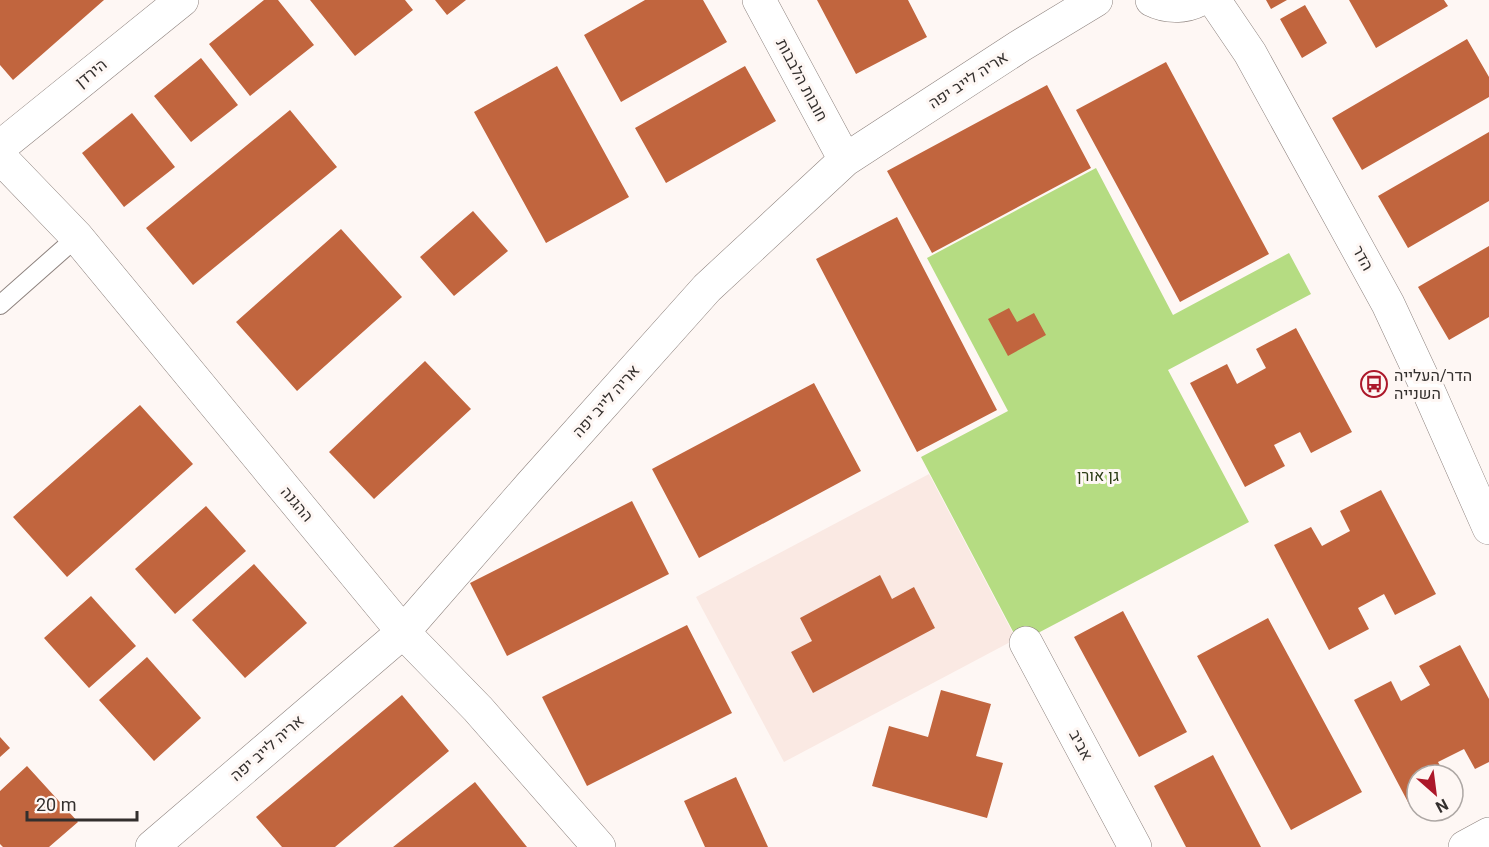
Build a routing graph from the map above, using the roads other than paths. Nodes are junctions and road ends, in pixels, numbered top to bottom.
1 (182, 0) edge
2 (759, 0) edge
3 (1096, 0) edge
4 (1152, 0) edge
5 (1199, 0) edge
6 (1214, 0) edge
7 (0, 147) edge
8 (0, 157) edge
9 (845, 160) junction
10 (77, 237) junction
11 (0, 304) edge
12 (1489, 528) edge
13 (403, 632) junction
14 (1026, 643) dead end
15 (1489, 834) edge
16 (152, 847) edge
17 (598, 847) edge
18 (1135, 847) edge
19 (1465, 847) edge

1 - 7 street, הירדן
2 - 9 street, חובות הלבבות
3 - 9 street, אריה לייב יפה
4 - 5 street
6 - 12 street, הדר
8 - 10 street, ההגנה
9 - 13 street, אריה לייב יפה
10 - 11 lane
10 - 13 street, ההגנה
13 - 16 street, אריה לייב יפה
13 - 17 street, ההגנה
14 - 18 street, אביב
15 - 19 street

